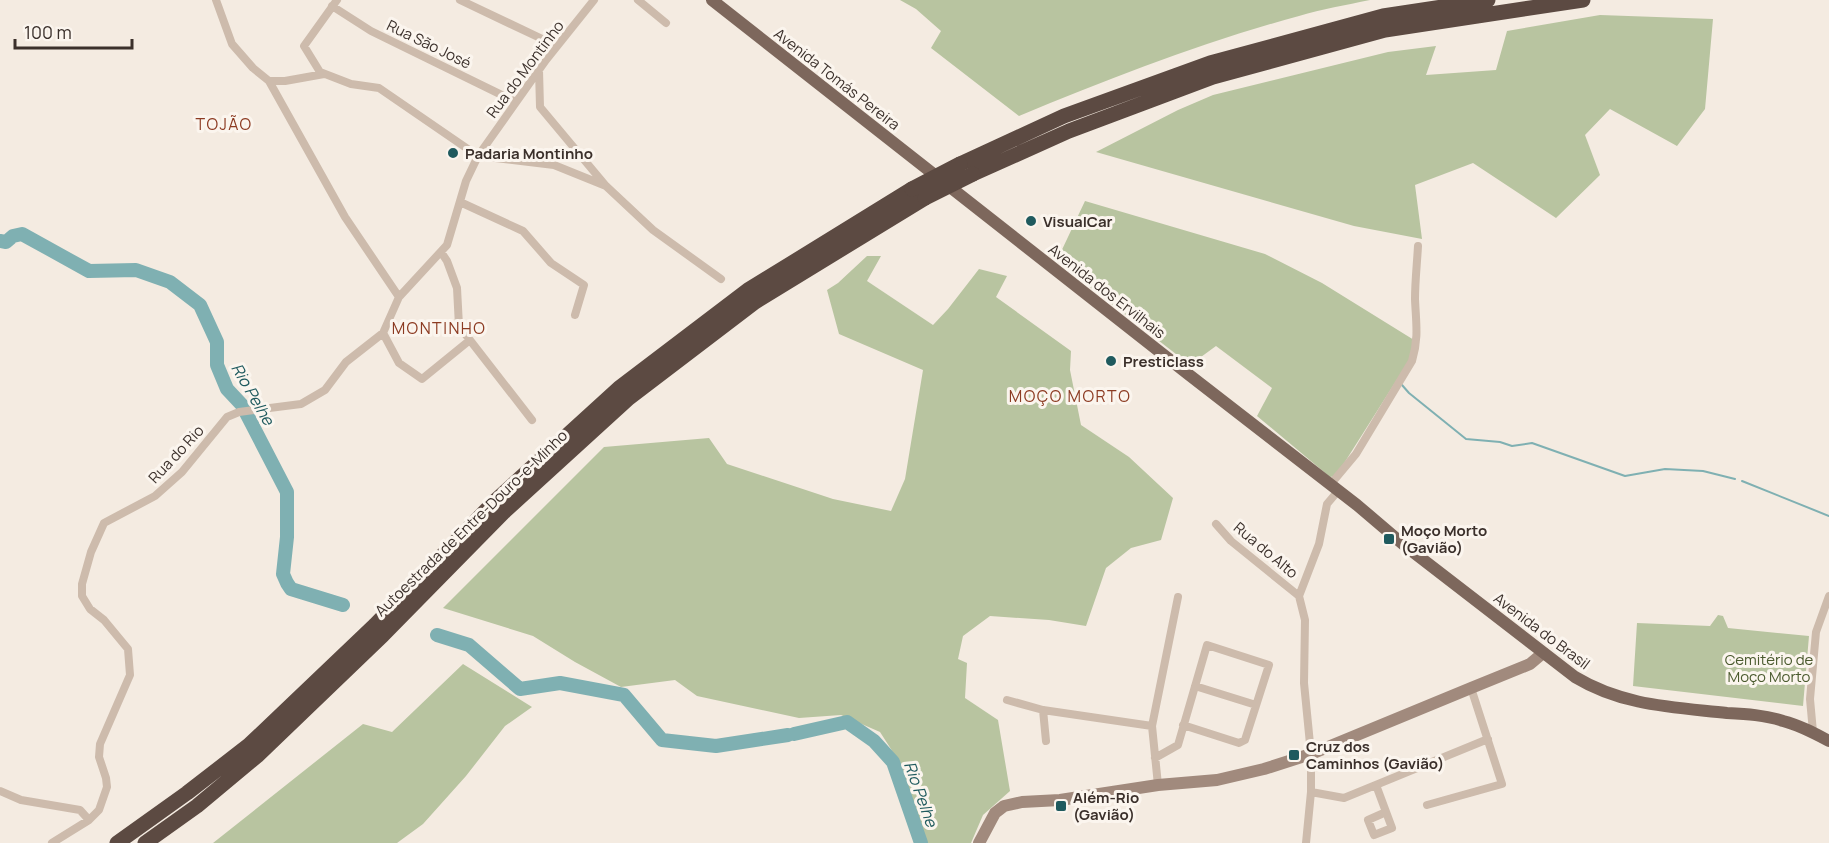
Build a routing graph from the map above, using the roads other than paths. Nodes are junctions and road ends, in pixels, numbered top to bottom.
1 (216, 0) edge
2 (460, 0) edge
3 (594, 0) edge
4 (639, 0) edge
5 (712, 0) edge
6 (1488, 0) edge
7 (1583, 0) edge
8 (335, 3) edge
9 (724, 4) edge
10 (666, 22) dead end
11 (557, 46) junction
12 (539, 69) junction
13 (325, 74) junction
14 (269, 81) junction
15 (516, 102) junction
16 (478, 156) junction
17 (943, 181) joint
18 (606, 186) junction
19 (918, 193) junction
20 (460, 202) junction
21 (1418, 246) dead end
22 (441, 252) junction
23 (721, 279) dead end
24 (399, 297) junction
25 (575, 315) dead end
26 (383, 333) junction
27 (470, 340) junction
28 (532, 420) dead end
29 (1334, 488) junction
30 (1216, 524) dead end
31 (1299, 596) junction
32 (1829, 596) edge
33 (1178, 597) dead end
34 (1530, 643) junction
35 (1543, 653) junction
36 (1518, 668) junction
37 (1195, 686) junction
38 (1471, 688) junction
39 (1007, 700) dead end
40 (1256, 705) junction
41 (1043, 710) junction
42 (1183, 725) junction
43 (1152, 726) junction
44 (1814, 732) junction
45 (1488, 739) junction
46 (1046, 741) dead end
47 (1829, 741) edge
48 (1311, 754) junction
49 (1155, 758) junction
50 (1158, 785) junction
51 (1376, 785) junction
52 (0, 791) edge
53 (1311, 792) junction
54 (1427, 805) dead end
55 (1386, 812) dead end
56 (89, 820) junction
57 (52, 843) edge
58 (117, 843) edge
59 (145, 843) edge
60 (980, 843) edge
61 (1306, 843) edge

1 - 14 street
2 - 11 street
3 - 11 street, Rua do Montinho
4 - 10 street
5 - 9 main road, Avenida Tomás Pereira
6 - 19 highway, Autoestrada de Entre-Douro-e-Minho, bridge
7 - 19 highway, Autoestrada de Entre-Douro-e-Minho, bridge
8 - 13 street
8 - 15 street, Rua São José
9 - 17 main road, Avenida Tomás Pereira
11 - 12 street, Rua do Montinho
12 - 15 street, Rua do Montinho
12 - 18 street
13 - 14 street
13 - 16 street
14 - 24 street
15 - 16 street, Rua do Montinho
16 - 18 street
16 - 20 street, Rua do Montinho
17 - 29 main road, Avenida dos Ervilhais
18 - 23 street
19 - 58 highway, Autoestrada de Entre-Douro-e-Minho
19 - 59 highway, Autoestrada de Entre-Douro-e-Minho
20 - 22 street, Rua do Montinho
20 - 25 street
21 - 29 street
22 - 24 street, Rua do Montinho
22 - 27 street
24 - 26 street, Rua do Montinho
26 - 27 street
26 - 56 street, Rua do Rio
27 - 28 street
29 - 31 street
29 - 34 main road, Avenida do Brasil
30 - 31 street, Rua do Alto
31 - 48 street
32 - 44 street
33 - 43 street
34 - 35 main road, Avenida do Brasil
34 - 36 street
35 - 36 street
35 - 44 main road, Avenida do Brasil
36 - 38 street
37 - 40 street
37 - 40 street
37 - 42 street
38 - 45 street
38 - 48 street
39 - 41 street
40 - 42 street
41 - 43 street
41 - 46 street
42 - 49 street
43 - 49 street
44 - 47 main road, Avenida do Brasil
45 - 51 street
45 - 54 street
48 - 50 street
48 - 53 street
49 - 50 street
50 - 60 street
51 - 53 street
51 - 55 street
52 - 56 street
53 - 61 street
56 - 57 street

